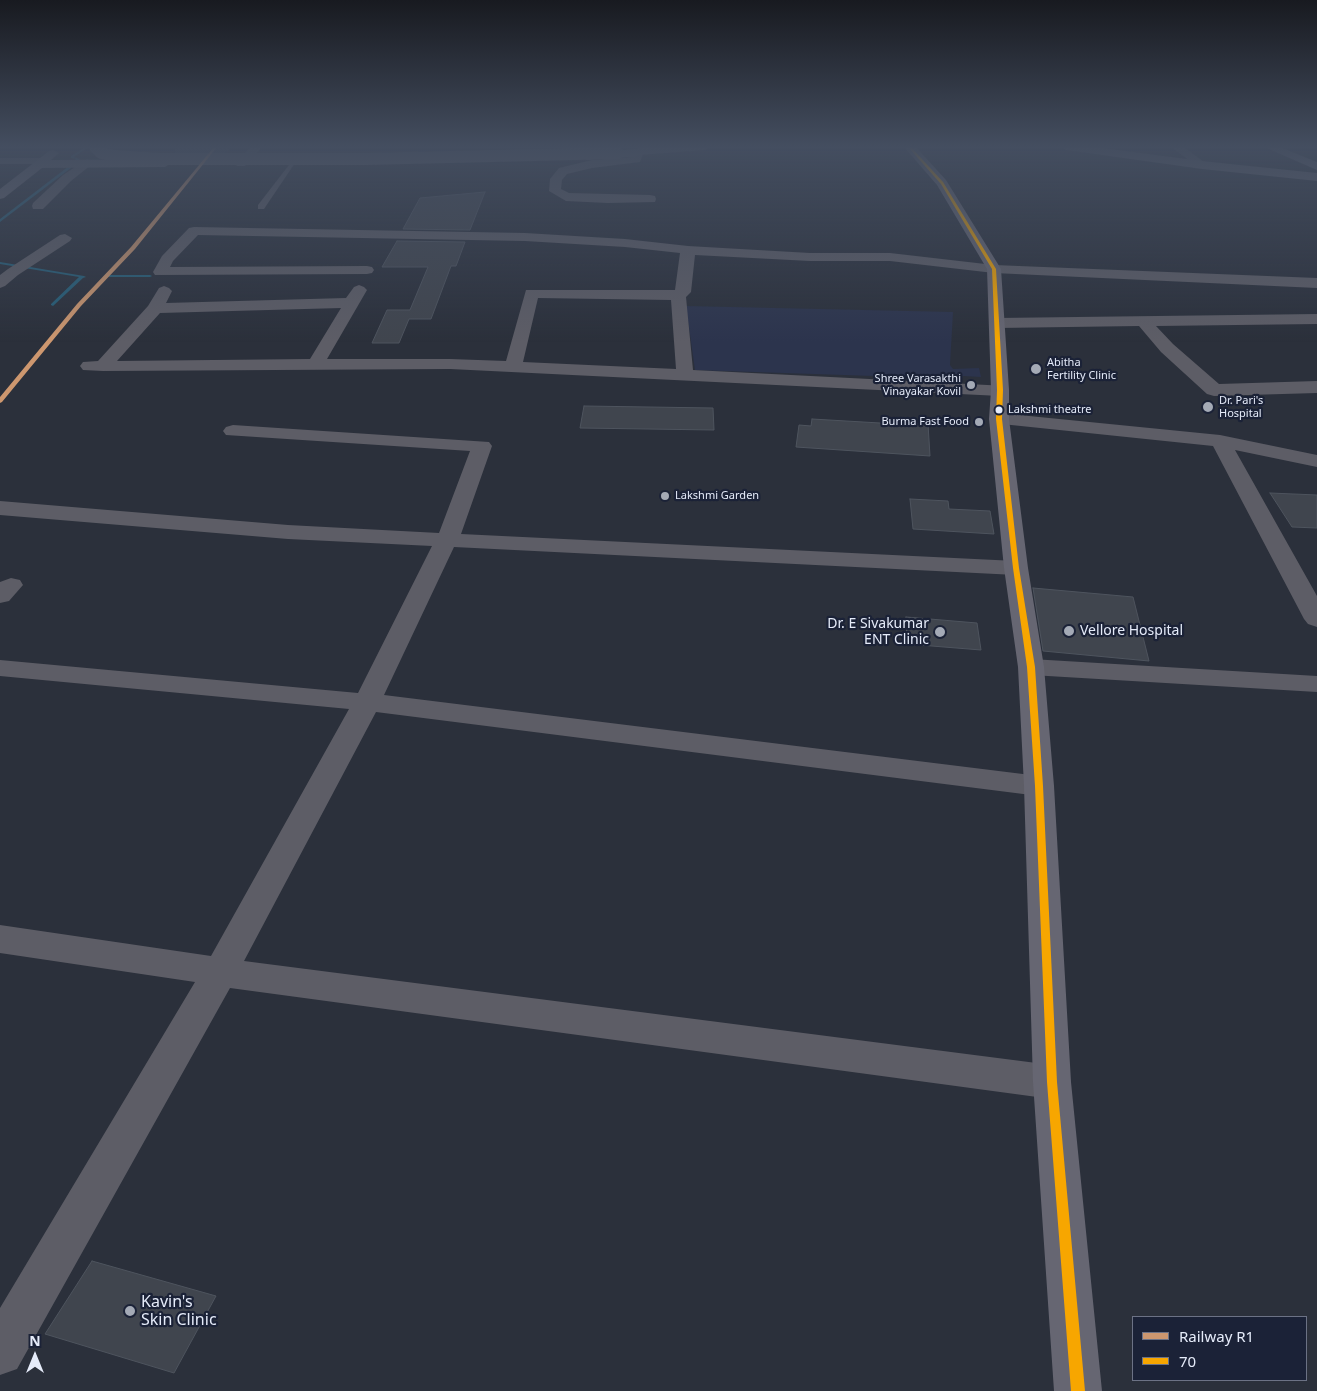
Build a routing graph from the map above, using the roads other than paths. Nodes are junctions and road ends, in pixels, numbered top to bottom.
1 (959, 212) edge
2 (381, 235) junction
3 (65, 238) dead end
4 (688, 250) junction
5 (994, 269) junction
6 (367, 270) junction
7 (7, 271) edge
8 (174, 272) junction
9 (0, 283) edge
10 (1317, 283) edge
11 (678, 295) junction
12 (351, 303) junction
13 (155, 308) junction
14 (1317, 319) edge
15 (1144, 322) junction
16 (997, 323) junction
17 (316, 364) junction
18 (513, 367) junction
19 (685, 375) junction
20 (1317, 387) edge
21 (1000, 390) junction
22 (999, 419) junction
23 (233, 431) dead end
24 (1220, 442) junction
25 (1317, 461) edge
26 (0, 508) edge
27 (446, 540) junction
28 (1016, 568) junction
29 (1293, 572) junction
30 (1317, 574) edge
31 (1317, 619) edge
32 (1031, 667) junction
33 (0, 668) edge
34 (1317, 684) edge
35 (367, 702) junction
36 (1040, 786) junction
37 (0, 939) edge
38 (220, 972) junction
39 (1052, 1082) junction
40 (0, 1352) edge
41 (1078, 1391) edge

1 - 5 main road
2 - 4 street
2 - 6 street
2 - 8 street
3 - 7 street
4 - 5 street
4 - 11 street
5 - 10 street
5 - 16 main road
6 - 8 street
6 - 12 street
7 - 9 street
8 - 13 street
11 - 18 street
11 - 19 street
12 - 13 street
12 - 17 street
13 - 17 street
14 - 15 street
15 - 16 street
15 - 20 street
16 - 21 main road
17 - 18 street
18 - 19 street
19 - 21 street
21 - 22 main road
22 - 24 street
22 - 28 main road
23 - 27 street
24 - 25 street
24 - 29 street
26 - 27 street
27 - 28 street
27 - 35 street
28 - 32 main road
29 - 30 street
29 - 31 street
32 - 34 street
32 - 36 main road
33 - 35 street
35 - 36 street
35 - 38 street
36 - 39 main road
37 - 38 street
38 - 39 street
38 - 40 street
39 - 41 main road

